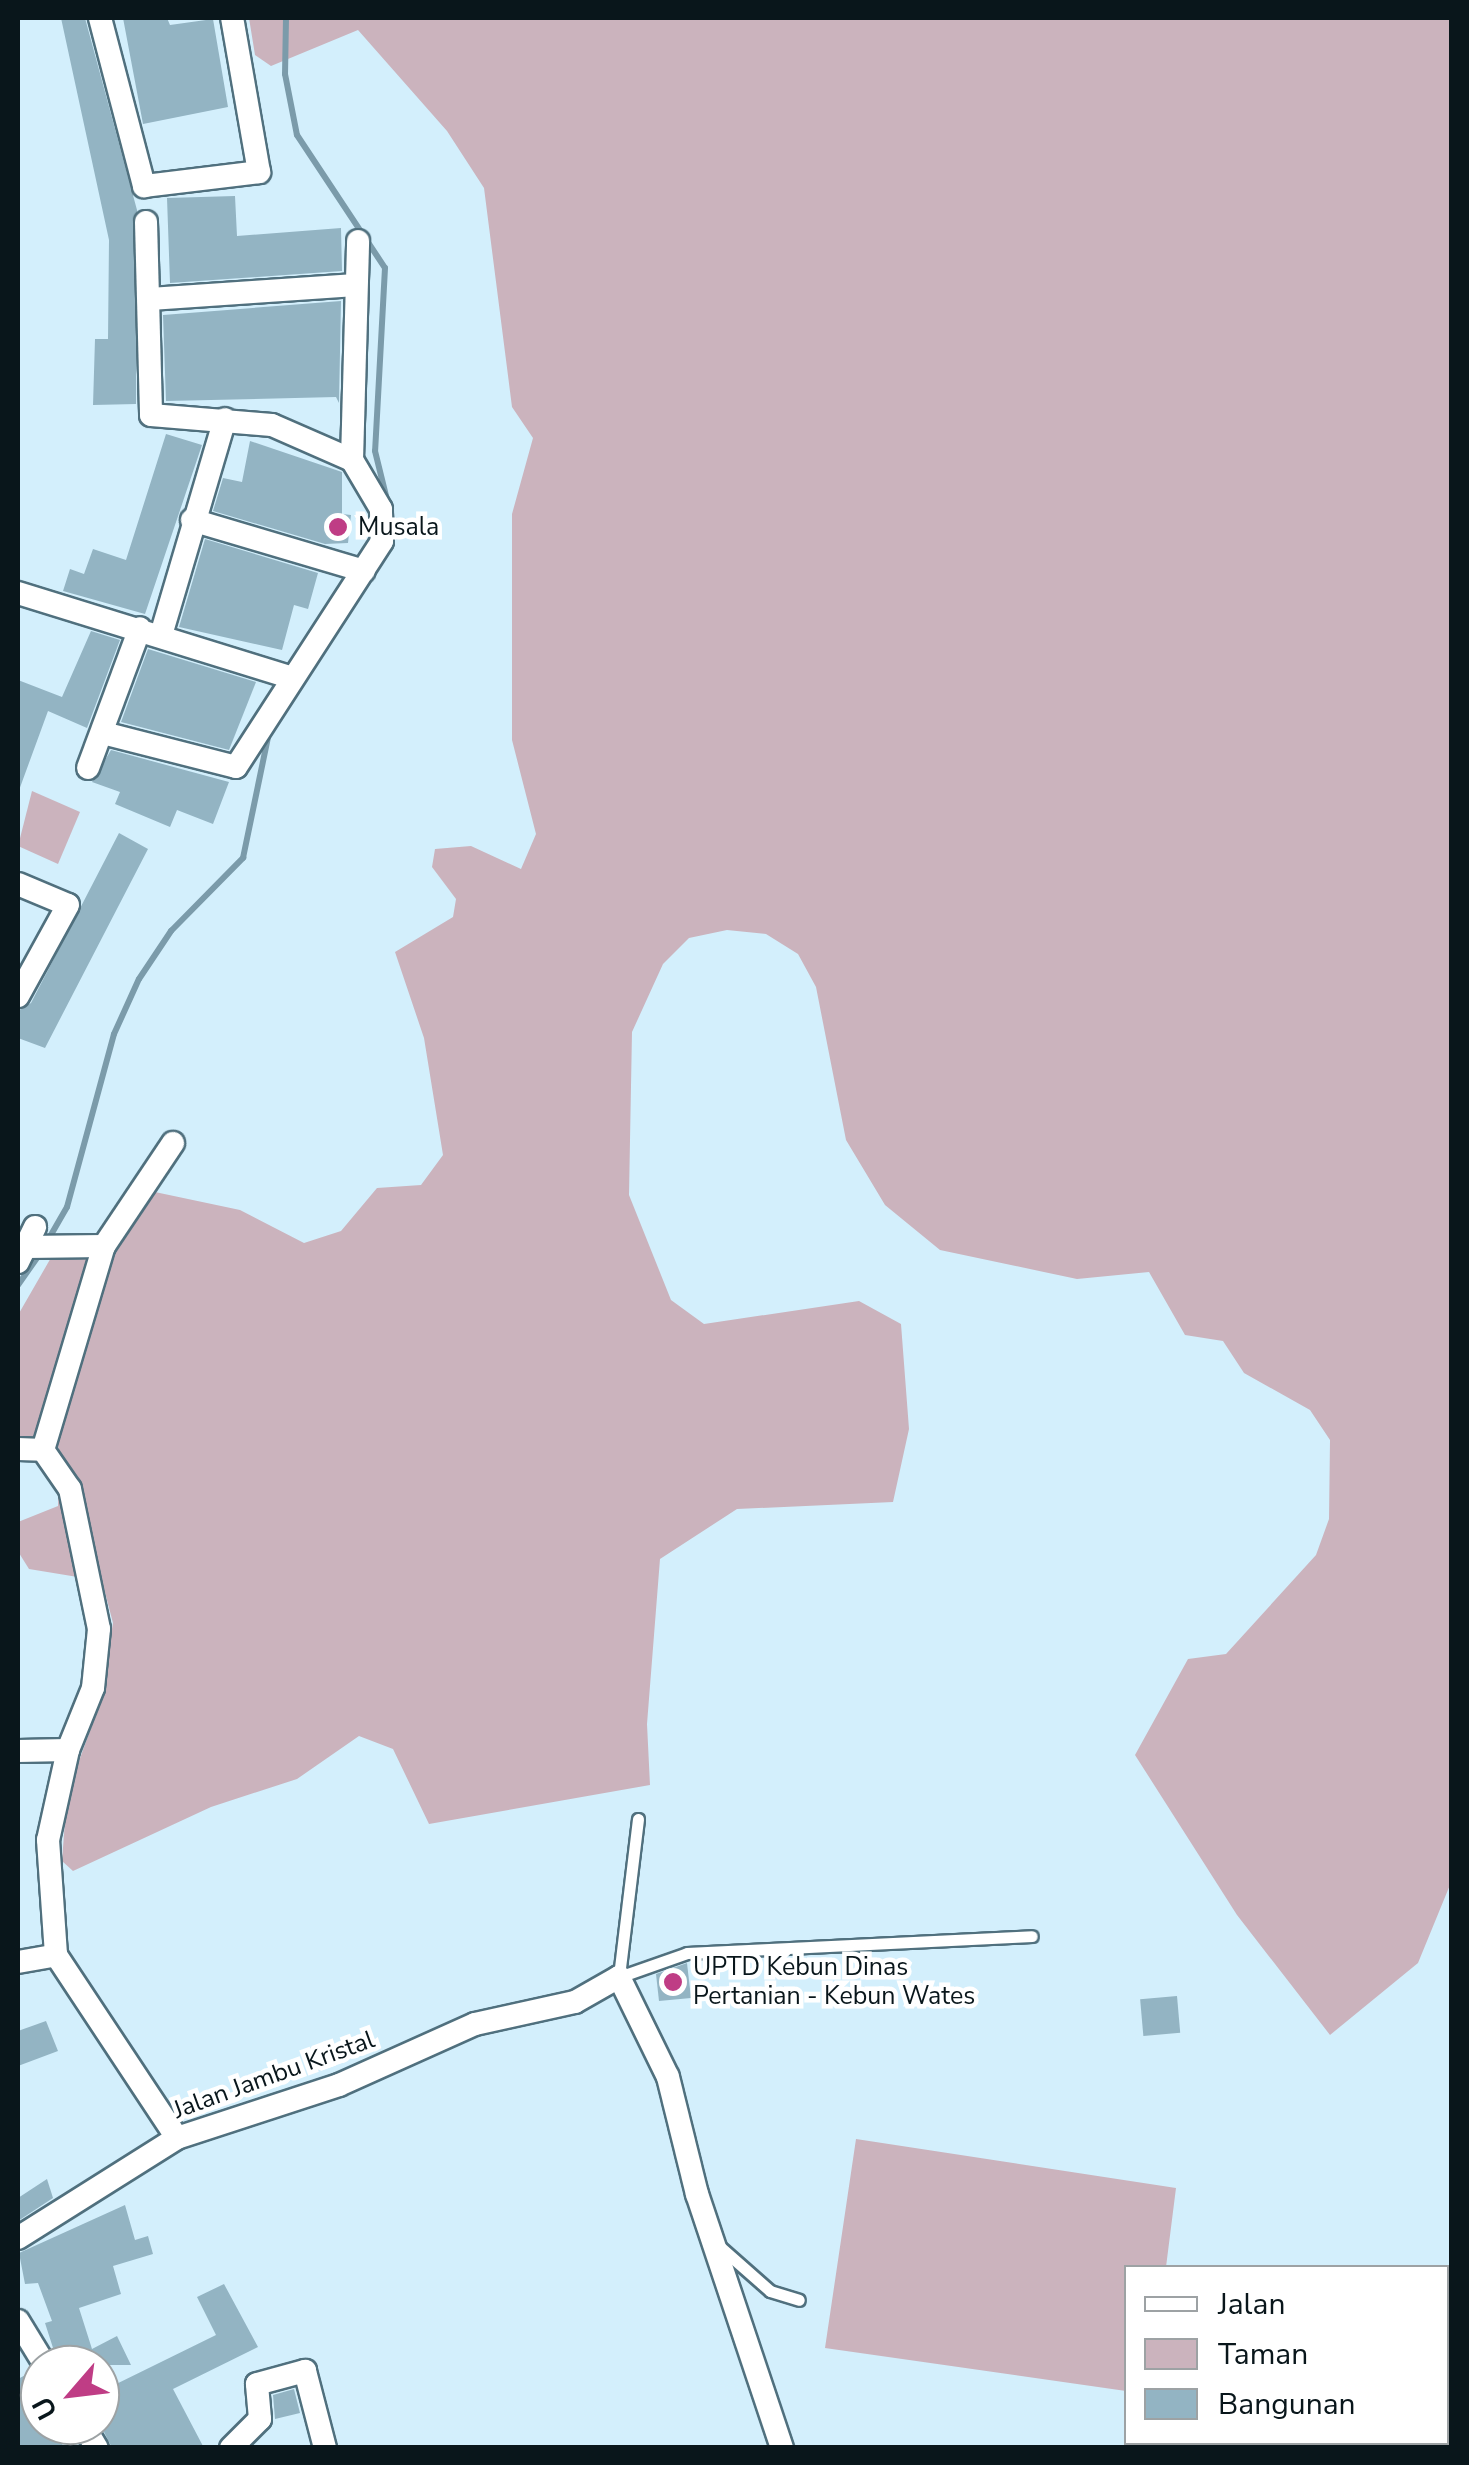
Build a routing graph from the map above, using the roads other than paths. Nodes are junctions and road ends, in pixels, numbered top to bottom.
1 (100, 18) edge
2 (232, 18) edge
3 (146, 222) dead end
4 (358, 241) dead end
5 (356, 284) junction
6 (150, 298) junction
7 (225, 419) junction
8 (352, 460) junction
9 (192, 520) junction
10 (364, 571) junction
11 (18, 593) edge
12 (150, 632) junction
13 (290, 677) junction
14 (103, 733) junction
15 (88, 768) dead end
16 (18, 884) edge
17 (18, 996) edge
18 (173, 1143) dead end
19 (33, 1246) edge
20 (104, 1246) junction
21 (18, 1449) edge
22 (44, 1450) junction
23 (68, 1750) junction
24 (18, 1752) edge
25 (638, 1820) dead end
26 (1032, 1936) dead end
27 (56, 1955) junction
28 (18, 1962) edge
29 (620, 1977) junction
30 (177, 2138) junction
31 (18, 2238) edge
32 (712, 2240) junction
33 (799, 2300) dead end
34 (18, 2321) edge
35 (33, 2345) edge
36 (231, 2448) edge
37 (325, 2448) edge
38 (782, 2448) edge

1 - 2 street
3 - 6 street
4 - 5 street
5 - 6 street
5 - 8 street
6 - 7 street
7 - 8 street
7 - 9 street
8 - 10 street
9 - 10 street
9 - 12 street
10 - 13 street
11 - 12 street
12 - 13 street
12 - 14 street
13 - 14 street
14 - 15 street
16 - 17 street
18 - 20 street
19 - 20 street
20 - 22 street
21 - 22 street
22 - 23 street
23 - 24 street
23 - 27 street
25 - 29 lane
26 - 29 lane
27 - 28 street
27 - 30 street
29 - 30 street, Jalan Jambu Kristal
29 - 32 street
30 - 31 street, Jalan Jambu Kristal
32 - 33 lane
32 - 38 street
34 - 35 street
36 - 37 street

